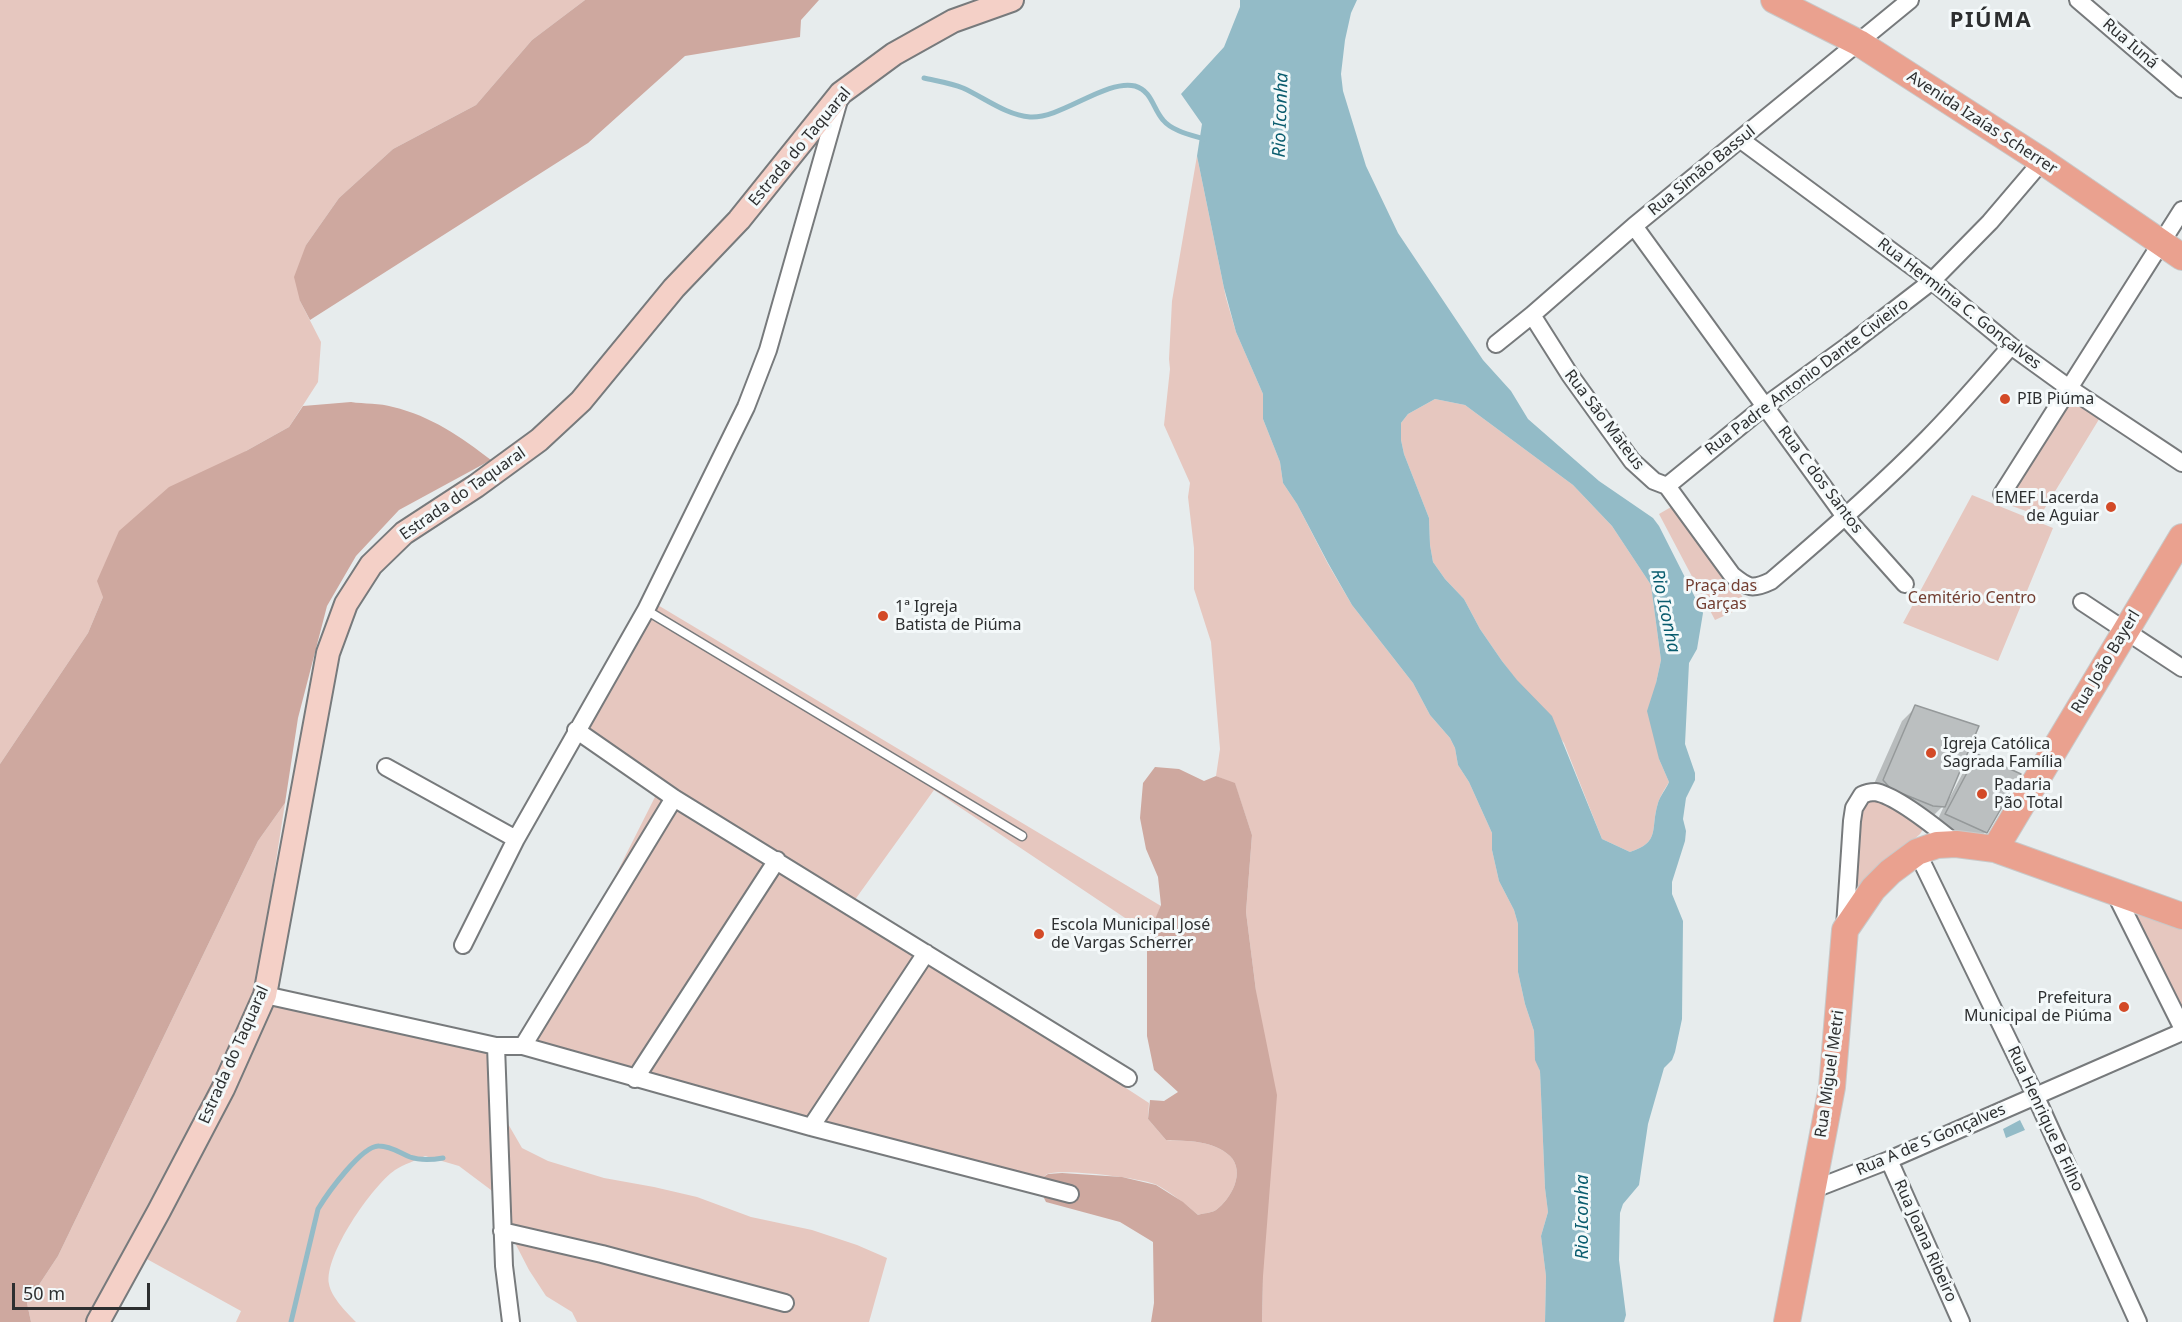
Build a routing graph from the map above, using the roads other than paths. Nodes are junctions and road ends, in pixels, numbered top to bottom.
1 (1012, 0) edge
2 (1774, 0) edge
3 (1910, 0) edge
4 (2078, 0) edge
5 (1858, 43) junction
6 (2182, 89) edge
7 (841, 93) junction
8 (1741, 140) junction
9 (2042, 161) junction
10 (2182, 210) edge
11 (1634, 226) junction
12 (2172, 251) edge
13 (1932, 281) junction
14 (1532, 315) junction
15 (1496, 344) dead end
16 (2011, 346) junction
17 (2069, 388) junction
18 (1765, 406) junction
19 (2182, 463) edge
20 (1667, 486) junction
21 (2002, 494) dead end
22 (1845, 518) junction
23 (2182, 537) edge
24 (1905, 584) dead end
25 (2082, 603) dead end
26 (646, 610) junction
27 (2125, 630) junction
28 (2182, 668) edge
29 (576, 730) junction
30 (386, 767) dead end
31 (674, 798) junction
32 (1022, 836) dead end
33 (516, 839) junction
34 (1956, 844) junction
35 (1995, 849) junction
36 (1917, 852) junction
37 (777, 860) junction
38 (2114, 891) junction
39 (2182, 916) edge
40 (1845, 930) junction
41 (463, 945) dead end
42 (926, 953) junction
43 (265, 995) junction
44 (2182, 1027) edge
45 (2182, 1032) edge
46 (496, 1046) junction
47 (523, 1046) junction
48 (1128, 1078) dead end
49 (636, 1079) junction
50 (2035, 1095) junction
51 (811, 1127) junction
52 (1889, 1160) junction
53 (1812, 1190) junction
54 (1070, 1194) dead end
55 (502, 1231) junction
56 (785, 1303) dead end
57 (98, 1322) edge
58 (511, 1322) edge
59 (1787, 1322) edge
60 (1960, 1322) edge
61 (2138, 1322) edge

1 - 7 street, Estrada do Taquaral
2 - 5 main road, Avenida Izaías Scherrer
3 - 5 street, Rua Simão Bassul
4 - 6 street, Rua Iuná
5 - 8 street, Rua Simão Bassul
5 - 9 main road, Avenida Izaías Scherrer
7 - 26 street
7 - 43 street, Estrada do Taquaral
8 - 11 street, Rua Simão Bassul
8 - 13 street, Rua Herminia C. Gonçalves
9 - 12 main road, Avenida Izaías Scherrer
9 - 13 street, Rua Padre Antonio Dante Civieiro
10 - 12 street
11 - 14 street, Rua Simão Bassul
11 - 18 street, Rua C dos Santos
12 - 17 street
13 - 16 street, Rua Herminia C. Gonçalves
13 - 18 street, Rua Padre Antonio Dante Civieiro
14 - 15 street, Rua Simão Bassul
14 - 20 street, Rua São Mateus
16 - 17 street, Rua Herminia C. Gonçalves
16 - 22 street
17 - 19 street, Rua Herminia C. Gonçalves
17 - 21 street
18 - 20 street, Rua Padre Antonio Dante Civieiro
18 - 22 street, Rua C dos Santos
20 - 22 street, Rua São Mateus
22 - 24 street, Rua C dos Santos
23 - 27 main road, Rua João Bayerl
25 - 27 street
26 - 29 street
26 - 32 lane
27 - 28 street
27 - 35 main road, Rua João Bayerl
29 - 31 street
29 - 33 street
30 - 33 street
31 - 37 street
31 - 47 street
33 - 41 street
34 - 35 main road
34 - 36 main road
34 - 40 street
35 - 38 main road
36 - 40 main road, Rua Miguel Metri
36 - 50 street, Rua Henrique B Filho
37 - 42 street
37 - 49 street
38 - 39 main road
38 - 44 street
40 - 53 main road, Rua Miguel Metri
42 - 48 street
42 - 51 street
43 - 46 street
43 - 57 street, Estrada do Taquaral
45 - 50 street, Rua A de S Gonçalves
46 - 47 street
46 - 55 street
47 - 49 street
49 - 51 street
50 - 52 street, Rua A de S Gonçalves
50 - 61 street, Rua Henrique B Filho
51 - 54 street
52 - 53 street, Rua A de S Gonçalves
52 - 60 street, Rua Joana Ribeiro
53 - 59 main road, Rua Miguel Metri
55 - 56 street
55 - 58 street

